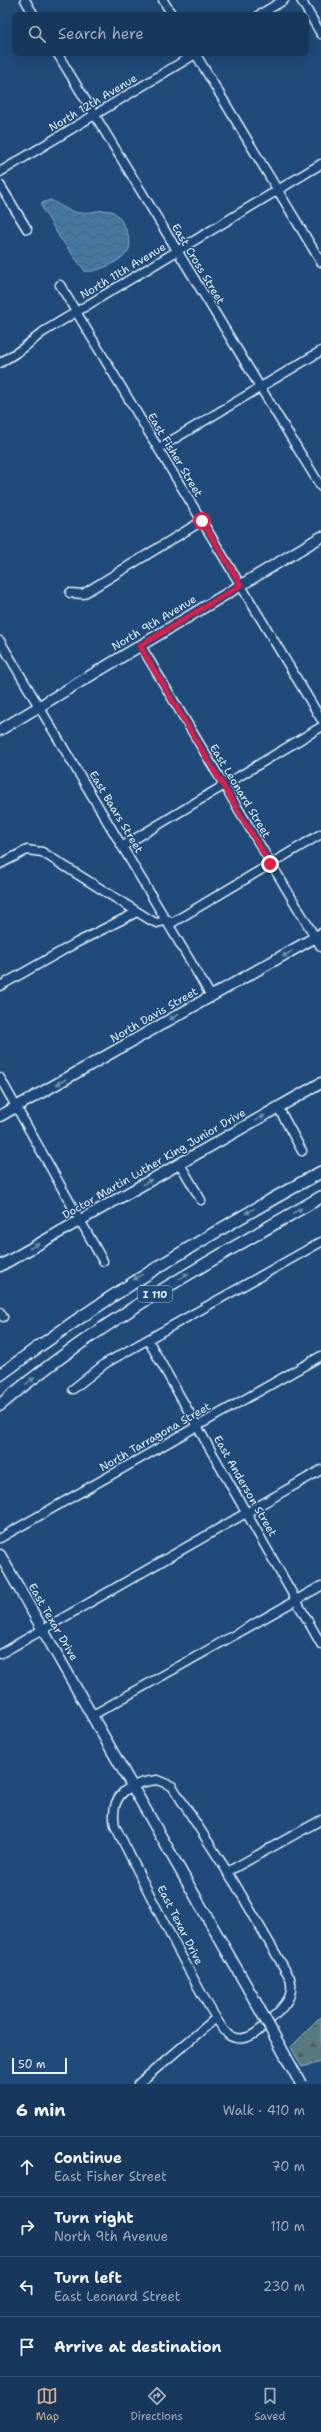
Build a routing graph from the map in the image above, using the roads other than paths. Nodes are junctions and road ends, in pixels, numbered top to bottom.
1 (25, 0) edge
2 (163, 0) edge
3 (284, 0) edge
4 (301, 0) edge
5 (32, 12) edge
6 (170, 12) edge
7 (264, 12) edge
8 (308, 12) edge
9 (309, 14) edge
10 (321, 34) edge
11 (59, 56) edge
12 (191, 56) edge
13 (198, 56) edge
14 (95, 114) junction
15 (321, 164) edge
16 (0, 172) edge
17 (0, 185) edge
18 (278, 190) junction
19 (27, 229) dead end
20 (177, 251) junction
21 (321, 262) edge
22 (60, 285) dead end
23 (76, 312) junction
24 (321, 351) edge
25 (0, 363) edge
26 (260, 388) junction
27 (159, 448) junction
28 (321, 487) edge
29 (202, 521) junction
30 (321, 537) edge
31 (241, 585) junction
32 (70, 594) dead end
33 (0, 640) edge
34 (140, 646) junction
35 (40, 707) junction
36 (321, 719) edge
37 (321, 727) edge
38 (0, 730) edge
39 (224, 785) junction
40 (321, 834) edge
41 (123, 846) junction
42 (0, 864) edge
43 (270, 864) junction
44 (137, 912) junction
45 (169, 922) junction
46 (318, 936) edge
47 (321, 947) edge
48 (0, 986) edge
49 (211, 996) junction
50 (0, 1078) edge
51 (321, 1083) edge
52 (16, 1107) junction
53 (278, 1107) junction
54 (0, 1116) edge
55 (302, 1151) dead end
56 (180, 1164) junction
57 (321, 1172) edge
58 (321, 1197) edge
59 (201, 1200) dead end
60 (80, 1220) junction
61 (321, 1242) edge
62 (103, 1260) dead end
63 (0, 1266) edge
64 (148, 1340) junction
65 (321, 1356) edge
66 (0, 1376) edge
67 (73, 1389) dead end
68 (0, 1405) edge
69 (198, 1426) junction
70 (321, 1470) edge
71 (247, 1512) junction
72 (0, 1538) edge
73 (0, 1555) edge
74 (321, 1586) edge
75 (296, 1600) junction
76 (43, 1630) junction
77 (321, 1644) edge
78 (0, 1654) edge
79 (93, 1715) junction
80 (131, 1785) junction
81 (321, 1820) edge
82 (227, 1872) junction
83 (216, 2018) junction
84 (138, 2084) edge
85 (301, 2084) edge

1 - 5 street
2 - 6 street
3 - 7 street
4 - 8 street
9 - 10 street
11 - 14 street, East Cross Street
12 - 14 street, North 12th Avenue
13 - 18 street
14 - 16 street, North 12th Avenue
14 - 20 street, East Cross Street
15 - 18 street, North 11th Avenue
17 - 19 street
18 - 20 street, North 11th Avenue
18 - 21 street
20 - 23 street, North 11th Avenue
20 - 26 street, East Cross Street
22 - 23 street, East Fisher Street
23 - 25 street, North 11th Avenue
23 - 27 street, East Fisher Street
24 - 26 street
26 - 27 street
26 - 28 street, East Cross Street
27 - 29 street, East Fisher Street
29 - 31 street, East Fisher Street
29 - 32 street
30 - 31 main road, North 9th Avenue
31 - 34 main road, North 9th Avenue
31 - 36 street, East Fisher Street
33 - 35 street, East Baars Street
34 - 35 main road, North 9th Avenue
34 - 39 street, East Leonard Street
35 - 38 main road, North 9th Avenue
35 - 41 street, East Baars Street
37 - 39 street
39 - 41 street
39 - 43 street, East Leonard Street
40 - 43 street
41 - 45 street, East Baars Street
42 - 44 street
43 - 45 street
43 - 46 street, East Leonard Street
44 - 45 street
44 - 48 street
45 - 49 street, East Baars Street
46 - 47 street, East Leonard Street
46 -> 49 main road, North Davis Street
49 -> 52 main road, North Davis Street
50 - 52 street
51 - 53 main road, Doctor Martin Luther King Junior Drive
52 - 54 main road, North Davis Street
52 - 60 street
53 - 55 street
56 -> 53 main road, Doctor Martin Luther King Junior Drive
56 - 59 street
60 -> 56 main road, Doctor Martin Luther King Junior Drive
57 -> 66 highway, I 110
68 -> 58 highway, I 110
60 - 62 street
63 -> 60 main road, Doctor Martin Luther King Junior Drive
61 - 64 street
64 - 67 street
64 - 69 street, East Anderson Street
65 - 69 street, North Tarragona Street
69 - 71 street, East Anderson Street
69 - 72 street, North Tarragona Street
70 - 71 street
71 - 75 street, East Anderson Street
71 - 76 street
73 - 76 main road, East Texar Drive
74 - 75 street
75 - 77 street, East Anderson Street
75 - 79 street
76 - 78 street
76 - 79 main road, East Texar Drive
79 - 80 main road, East Texar Drive
80 - 82 street, East Texar Drive
80 - 83 street, East Texar Drive
80 - 85 main road, East Texar Drive, bridge
81 - 82 street
82 - 83 street, East Texar Drive
83 - 84 street

